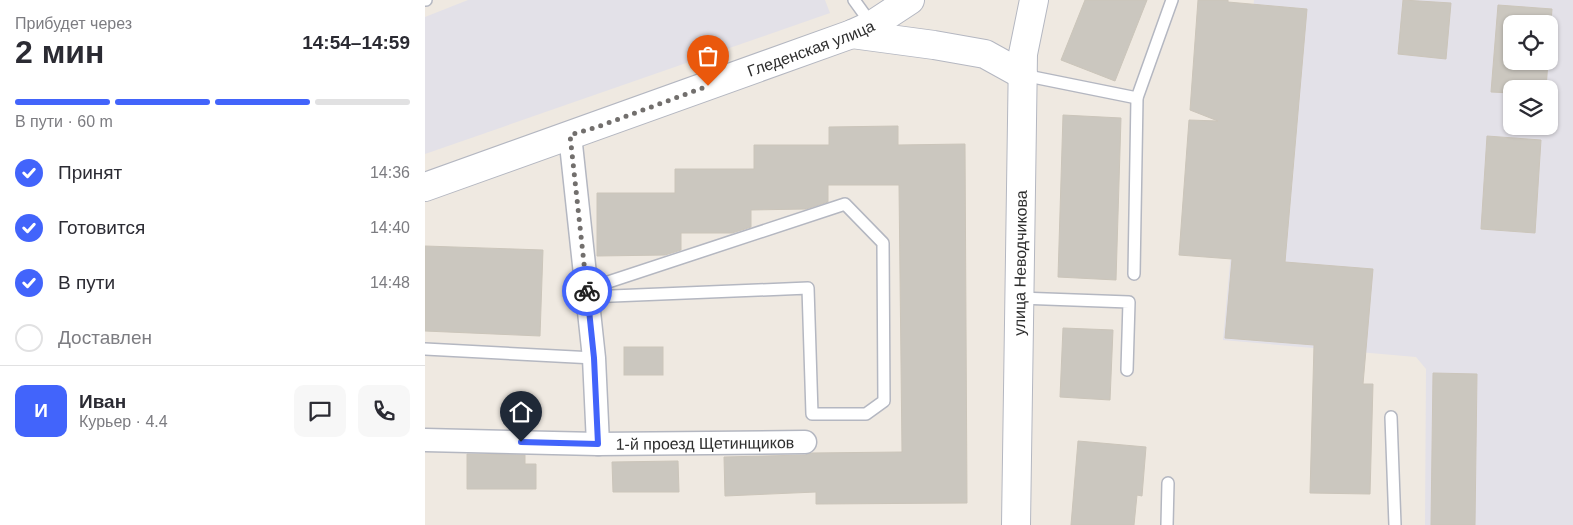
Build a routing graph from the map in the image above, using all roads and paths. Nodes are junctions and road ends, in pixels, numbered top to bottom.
1 (854, 0) edge
2 (910, 0) edge
3 (1033, 0) edge
4 (1172, 0) edge
5 (862, 30) junction
6 (1023, 75) junction
7 (1137, 98) junction
8 (570, 135) junction
9 (425, 187) edge
10 (1134, 274) dead end
11 (587, 293) junction
12 (1019, 298) junction
13 (425, 349) edge
14 (594, 358) junction
15 (1127, 370) dead end
16 (1391, 417) dead end
17 (425, 440) edge
18 (805, 442) dead end
19 (598, 444) junction
20 (1168, 483) dead end
21 (1016, 525) edge
22 (1167, 525) edge
23 (1395, 525) edge

1 - 5 lane
2 - 5 main road, Гледенская улица
3 - 6 main road, улица Неводчикова
4 - 7 lane
5 - 6 main road
5 - 8 main road, Гледенская улица
6 - 7 lane
6 - 12 main road, улица Неводчикова
7 - 10 lane
8 - 9 main road, Гледенская улица
8 - 11 street
11 - 11 lane
11 - 14 street
12 - 15 lane
12 - 21 main road, улица Неводчикова
13 - 14 lane
14 - 19 street
16 - 23 lane
17 - 19 street, 1-й проезд Щетинщиков
18 - 19 street, 1-й проезд Щетинщиков
20 - 22 lane

